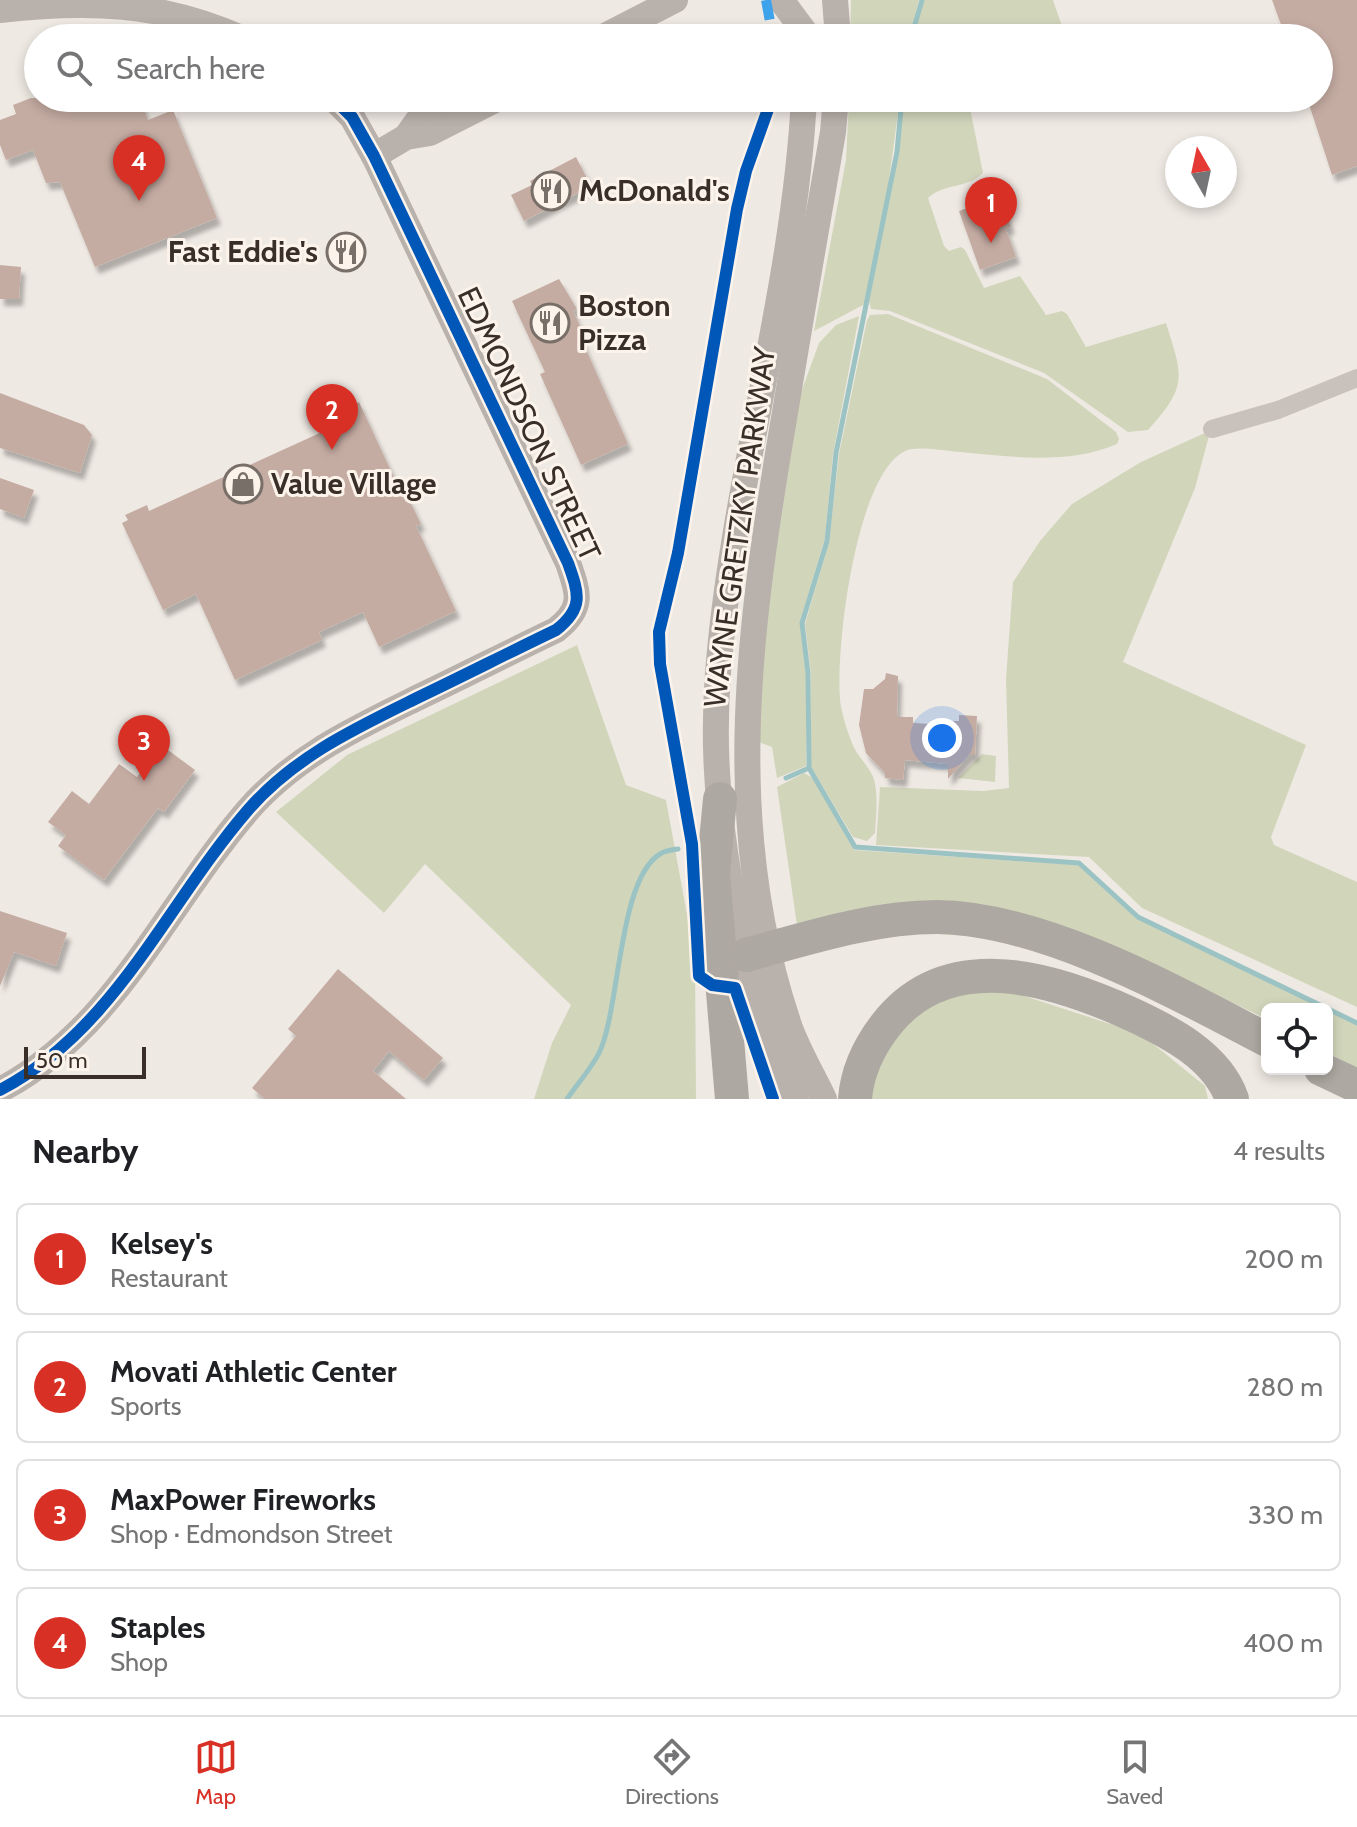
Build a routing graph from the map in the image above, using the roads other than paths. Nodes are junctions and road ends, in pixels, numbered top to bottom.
1 (675, 0) edge
2 (781, 0) edge
3 (806, 0) edge
4 (835, 0) edge
5 (0, 10) edge
6 (210, 24) edge
7 (628, 24) edge
8 (798, 24) edge
9 (807, 24) edge
10 (837, 24) edge
11 (347, 112) edge
12 (429, 112) edge
13 (471, 112) edge
14 (803, 112) edge
15 (835, 112) edge
16 (406, 137) junction
17 (374, 156) junction
18 (1357, 378) edge
19 (1212, 429) dead end
20 (720, 799) junction
21 (756, 952) junction
22 (1261, 1037) edge
23 (1333, 1075) edge
24 (1357, 1086) edge
25 (0, 1090) edge
26 (732, 1099) edge
27 (796, 1099) edge
28 (824, 1099) edge
29 (855, 1099) edge
30 (1232, 1099) edge

1 - 7 main road
2 - 8 main road
3 - 9 main road
4 - 10 main road
5 - 6 main road
11 - 17 main road, EDMONDSON STREET
12 - 16 main road
13 - 16 main road
14 - 20 main road, WAYNE GRETZKY PARKWAY
15 - 21 main road, WAYNE GRETZKY PARKWAY
16 - 17 main road
17 - 25 main road, EDMONDSON STREET
18 - 19 street
20 - 21 main road, WAYNE GRETZKY PARKWAY
20 - 26 highway
21 - 22 highway
21 - 27 main road, WAYNE GRETZKY PARKWAY
21 - 28 main road, WAYNE GRETZKY PARKWAY
23 - 24 highway
29 - 30 highway

